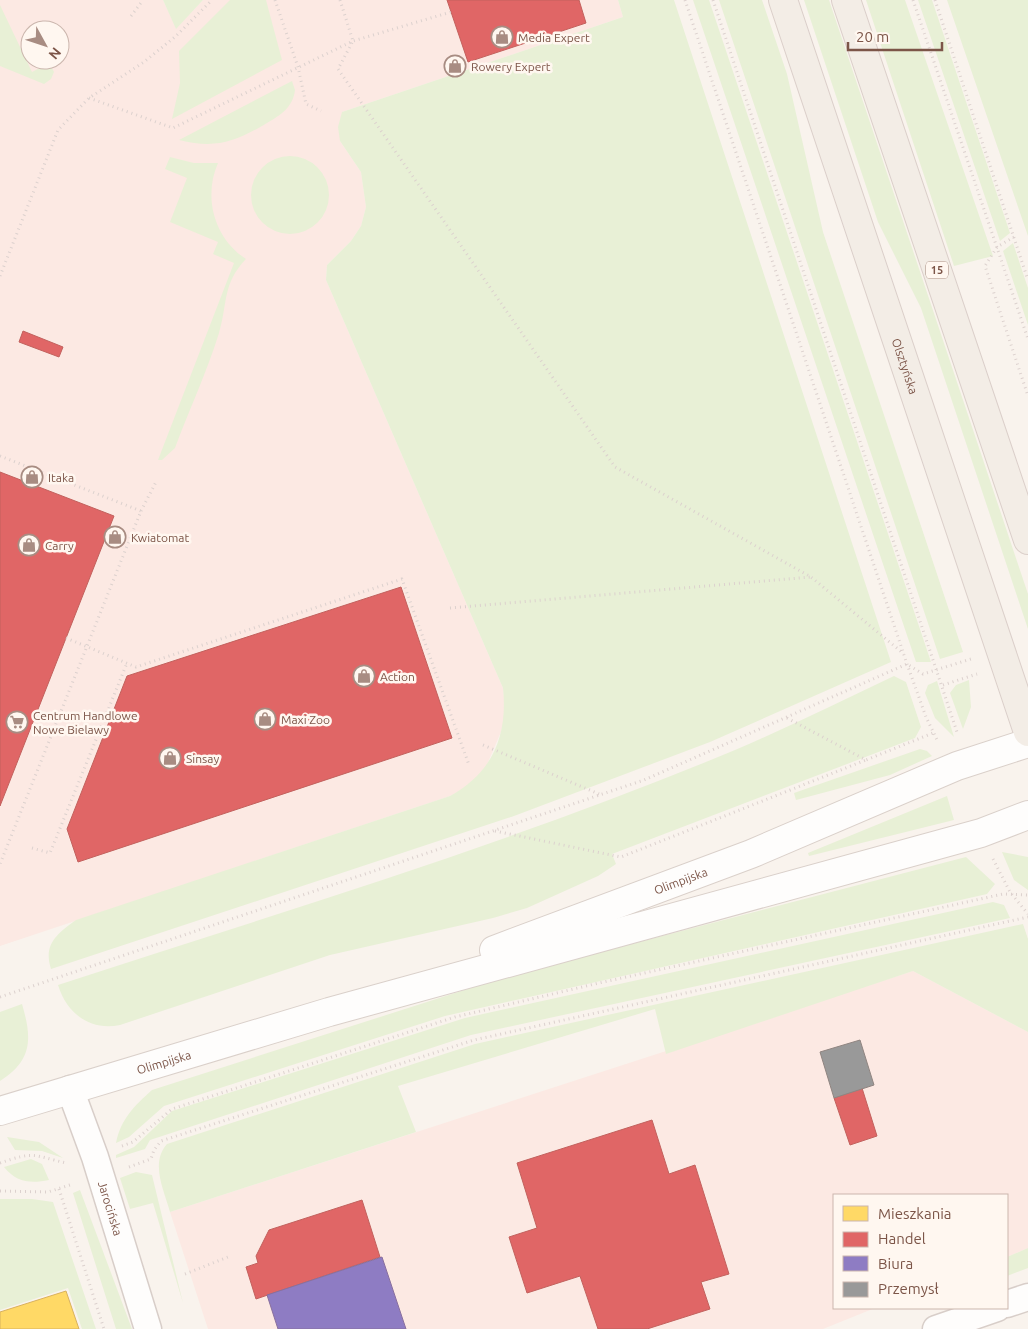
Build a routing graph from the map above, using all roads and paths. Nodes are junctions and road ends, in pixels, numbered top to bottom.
1 (143, 0) edge
2 (212, 0) edge
3 (275, 0) edge
4 (340, 0) edge
5 (685, 0) edge
6 (713, 0) edge
7 (783, 0) edge
8 (846, 0) edge
9 (913, 0) edge
10 (935, 0) edge
11 (451, 12) dead end
12 (132, 16) dead end
13 (353, 41) junction
14 (298, 67) junction
15 (89, 98) junction
16 (321, 111) dead end
17 (1014, 237) junction
18 (997, 247) junction
19 (0, 276) edge
20 (1028, 280) edge
21 (1028, 339) edge
22 (1028, 396) edge
23 (0, 456) edge
24 (156, 482) dead end
25 (141, 511) junction
26 (1028, 540) edge
27 (811, 577) junction
28 (450, 608) dead end
29 (66, 638) dead end
30 (1001, 649) junction
31 (904, 654) junction
32 (127, 663) junction
33 (907, 664) junction
34 (938, 670) junction
35 (786, 718) junction
36 (1028, 732) edge
37 (934, 733) junction
38 (959, 736) dead end
39 (1028, 743) edge
40 (482, 745) dead end
41 (940, 746) dead end
42 (866, 760) junction
43 (469, 766) dead end
44 (600, 795) junction
45 (1028, 815) edge
46 (494, 831) junction
47 (32, 848) dead end
48 (993, 858) dead end
49 (0, 864) edge
50 (1010, 892) junction
51 (1028, 895) edge
52 (1028, 915) edge
53 (0, 997) edge
54 (329, 1012) junction
55 (70, 1089) junction
56 (0, 1111) edge
57 (0, 1158) edge
58 (1, 1163) edge
59 (98, 1167) junction
60 (59, 1189) junction
61 (0, 1191) edge
62 (228, 1258) dead end
63 (185, 1274) dead end
64 (1028, 1297) edge
65 (1008, 1304) edge
66 (994, 1309) edge
67 (104, 1329) edge
68 (148, 1329) edge
69 (936, 1329) edge

1 - 12 path
2 - 15 path
3 - 14 path
4 - 13 path
5 - 31 path
6 - 34 path
7 - 30 main road, Olsztyńska
8 - 26 main road, 15
9 - 18 path
10 - 17 path
11 - 13 path
13 - 14 path
13 - 27 path
14 - 15 path
14 - 16 path
15 - 19 path
17 - 18 path
17 - 20 path
18 - 21 path
18 - 22 path
23 - 25 path
24 - 25 path
25 - 49 path
27 - 28 path
27 - 31 path
29 - 32 path
30 - 34 path
30 - 36 main road, Olsztyńska
31 - 33 path
32 - 43 path
32 - 47 path
33 - 34 path
33 - 35 path
33 - 37 path
34 - 38 path
35 - 42 path
35 - 44 path
37 - 41 path
37 - 42 path
39 - 54 main road, Olimpijska
40 - 44 path
42 - 46 path
44 - 46 path
45 - 54 main road, Olimpijska
46 - 53 path
48 - 50 path
50 - 51 path
50 - 52 path
50 - 59 path
52 - 59 path
54 - 55 main road, Olimpijska
55 - 56 main road, Olimpijska
55 - 59 street, Jarocińska
57 - 58 path
58 - 59 path
59 - 60 path
59 - 68 street, Jarocińska
60 - 61 path
60 - 67 path
62 - 63 path
64 - 65 street
66 - 69 street

